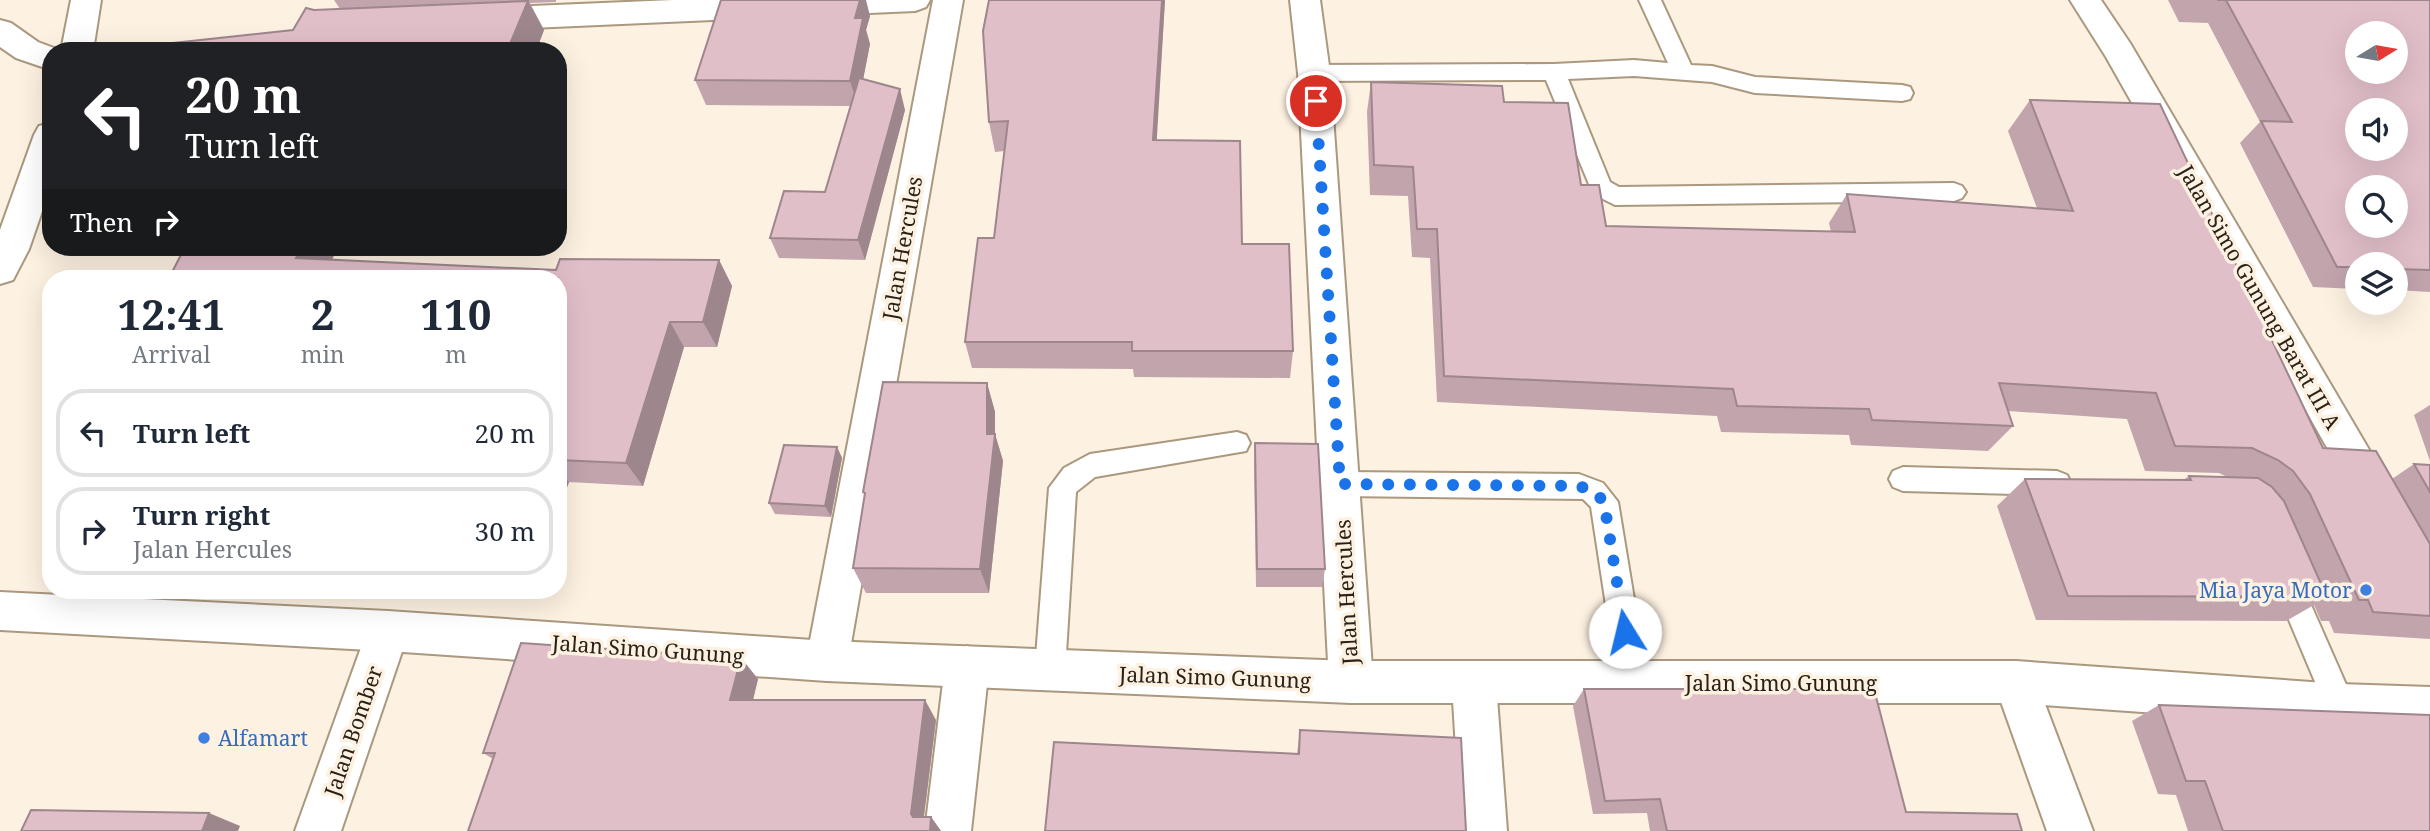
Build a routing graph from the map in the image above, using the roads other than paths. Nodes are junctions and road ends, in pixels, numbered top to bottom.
1 (86, 0) edge
2 (915, 0) edge
3 (947, 0) edge
4 (1305, 0) edge
5 (1650, 0) edge
6 (2085, 0) edge
7 (460, 20) edge
8 (0, 31) edge
9 (79, 42) edge
10 (42, 56) edge
11 (1683, 71) junction
12 (1554, 72) junction
13 (1314, 74) junction
14 (1902, 93) dead end
15 (42, 158) edge
16 (1954, 192) dead end
17 (4, 256) edge
18 (1237, 443) dead end
19 (1903, 479) dead end
20 (1340, 484) junction
21 (2081, 484) edge
22 (2388, 519) edge
23 (2276, 556) edge
24 (0, 611) edge
25 (388, 631) junction
26 (827, 661) junction
27 (968, 666) junction
28 (1050, 670) junction
29 (1350, 682) junction
30 (2016, 682) junction
31 (1474, 684) junction
32 (1633, 684) junction
33 (2340, 705) junction
34 (2430, 708) edge
35 (318, 831) edge
36 (948, 831) edge
37 (1484, 831) edge
38 (2070, 831) edge

1 - 9 street
2 - 7 street
3 - 26 street, Jalan Hercules
4 - 13 street, Jalan Hercules
5 - 11 lane
6 - 22 street, Jalan Simo Gunung Barat III A
8 - 10 street
11 - 12 lane
11 - 14 lane
12 - 13 lane
12 - 16 lane
13 - 20 street, Jalan Hercules
15 - 17 street
18 - 28 lane
19 - 21 lane
20 - 29 street, Jalan Hercules
20 - 32 lane
23 - 33 lane
24 - 25 street, Jalan Simo Gunung
25 - 26 street, Jalan Simo Gunung
25 - 35 street, Jalan Bomber
26 - 27 street, Jalan Simo Gunung
27 - 28 street, Jalan Simo Gunung
27 - 36 street
28 - 29 street, Jalan Simo Gunung
29 - 31 street, Jalan Simo Gunung
30 - 32 street, Jalan Simo Gunung
30 - 33 street, Jalan Simo Gunung
30 - 38 street
31 - 32 street, Jalan Simo Gunung
31 - 37 street
33 - 34 street, Jalan Simo Gunung

